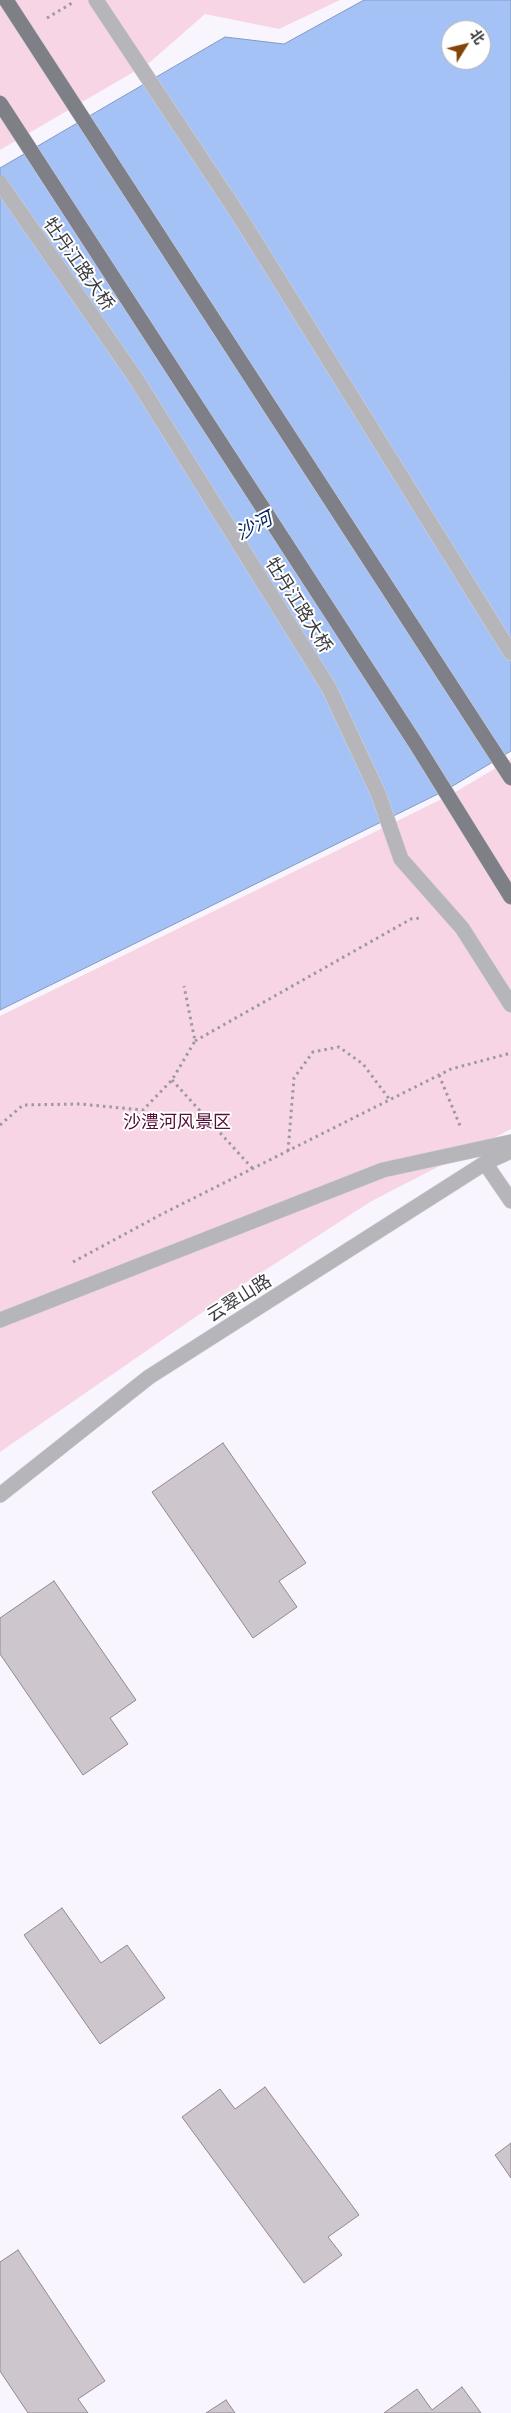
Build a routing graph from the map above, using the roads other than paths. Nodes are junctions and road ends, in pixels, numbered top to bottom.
1 (6, 0) edge
2 (96, 0) edge
3 (0, 103) edge
4 (0, 183) edge
5 (511, 653) edge
6 (511, 778) edge
7 (511, 897) edge
8 (511, 1006) edge
9 (511, 1142) edge
10 (511, 1151) edge
11 (485, 1163) junction
12 (511, 1201) edge
13 (0, 1320) edge
14 (0, 1495) edge

1 - 6 main road, bridge
2 - 5 street
3 - 7 main road, 牡丹江路大桥, bridge
4 - 8 street, 牡丹江路大桥, bridge
9 - 13 street
10 - 11 street, 云翠山路
11 - 12 street
11 - 14 street, 云翠山路

